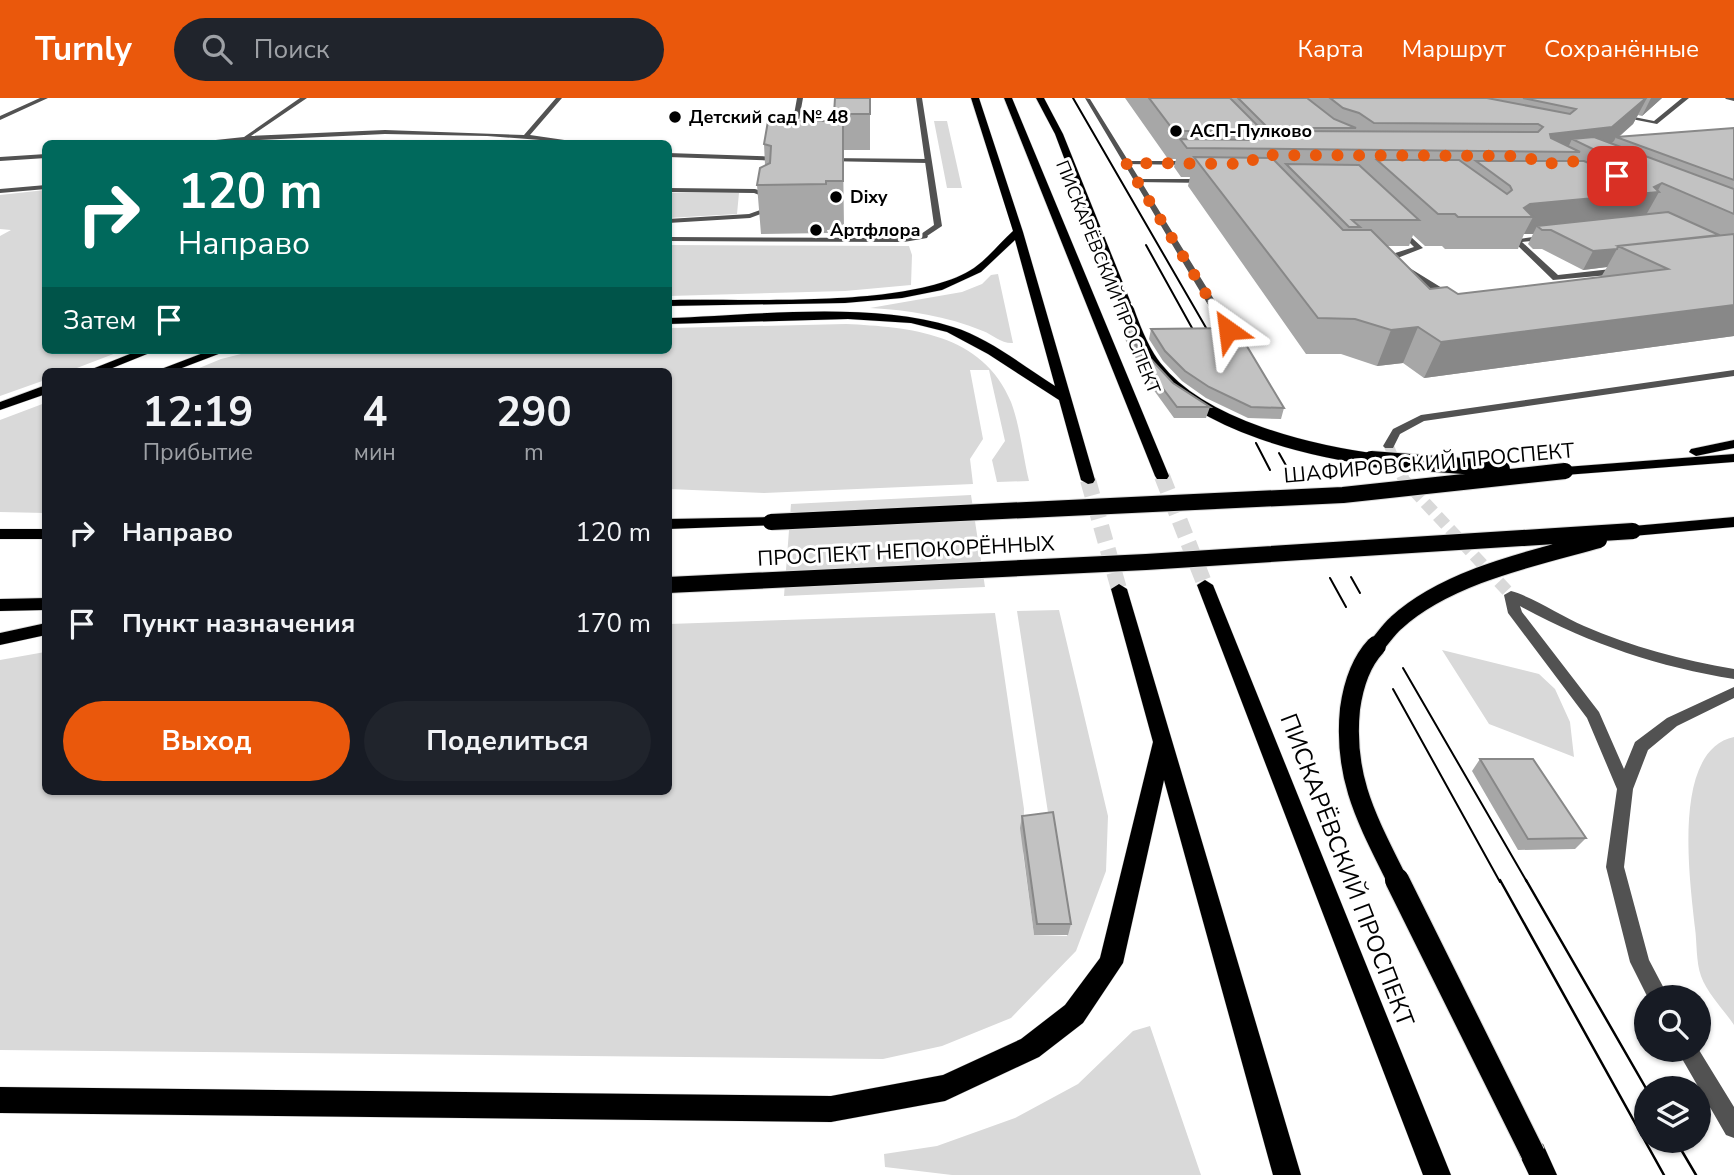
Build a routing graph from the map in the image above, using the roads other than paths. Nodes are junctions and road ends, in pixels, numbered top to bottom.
1 (45, 98) edge
2 (304, 98) edge
3 (559, 98) edge
4 (800, 98) edge
5 (919, 98) edge
6 (975, 98) edge
7 (1008, 98) edge
8 (1040, 98) edge
9 (1686, 98) edge
10 (1728, 98) edge
11 (1087, 99) edge
12 (1734, 99) edge
13 (1605, 114) edge
14 (0, 118) edge
15 (526, 136) junction
16 (244, 138) junction
17 (223, 140) edge
18 (558, 140) edge
19 (672, 155) edge
20 (42, 156) edge
21 (0, 159) edge
22 (815, 160) edge
23 (928, 161) junction
24 (1126, 163) junction
25 (1197, 163) edge
26 (1137, 181) junction
27 (1212, 181) edge
28 (42, 187) edge
29 (672, 190) edge
30 (0, 191) edge
31 (672, 221) edge
32 (1393, 223) edge
33 (1018, 232) junction
34 (1555, 236) edge
35 (672, 239) edge
36 (1376, 258) edge
37 (1389, 258) junction
38 (1624, 271) edge
39 (672, 303) edge
40 (1466, 307) edge
41 (672, 321) edge
42 (1228, 330) edge
43 (140, 354) edge
44 (211, 354) edge
45 (101, 368) edge
46 (171, 368) edge
47 (1734, 373) edge
48 (42, 390) edge
49 (1065, 398) junction
50 (0, 406) edge
51 (1734, 444) edge
52 (1389, 446) dead end
53 (1734, 458) edge
54 (1652, 463) junction
55 (1565, 471) junction
56 (1162, 476) tunnel mouth
57 (1088, 480) tunnel mouth
58 (1128, 506) joint
59 (1734, 522) edge
60 (672, 524) edge
61 (1633, 531) junction
62 (0, 534) edge
63 (42, 534) edge
64 (672, 584) edge
65 (1205, 585) tunnel mouth
66 (1119, 589) tunnel mouth
67 (42, 604) edge
68 (0, 605) edge
69 (42, 630) edge
70 (0, 639) edge
71 (1734, 674) edge
72 (1734, 692) edge
73 (1162, 744) junction
74 (1625, 789) junction
75 (1652, 985) edge
76 (1693, 1062) edge
77 (0, 1100) edge
78 (1734, 1127) edge
79 (1538, 1165) edge
80 (1287, 1175) edge
81 (1437, 1175) edge

1 - 14 street
2 - 16 street
3 - 15 street
4 - 19 street
5 - 23 street
6 - 33 main road
7 - 56 main road, ПИСКАРЁВСКИЙ ПРОСПЕКТ
8 - 55 main road, bridge
9 - 13 street
10 - 12 street
11 - 24 street
15 - 16 street
15 - 18 street
16 - 17 street
20 - 21 street
22 - 23 street
23 - 35 street
24 - 25 street
24 - 26 street
26 - 27 street
26 - 42 street
28 - 30 street
29 - 31 street
32 - 37 street
33 - 39 main road
33 - 49 main road
34 - 38 street
36 - 37 street
37 - 40 street
41 - 49 main road
43 - 45 main road
44 - 46 main road
47 - 52 street
48 - 50 main road
49 - 57 main road
51 - 54 main road
53 - 54 main road, ШАФИРОВСКИЙ ПРОСПЕКТ
54 - 55 main road, ШАФИРОВСКИЙ ПРОСПЕКТ
55 - 58 main road, ШАФИРОВСКИЙ ПРОСПЕКТ, bridge
58 - 60 main road, ПРОСПЕКТ НЕПОКОРЁННЫХ, bridge
59 - 61 main road
61 - 64 main road, ПРОСПЕКТ НЕПОКОРЁННЫХ, bridge
61 - 79 main road, bridge
62 - 63 main road
65 - 81 main road, ПИСКАРЁВСКИЙ ПРОСПЕКТ
66 - 73 main road
67 - 68 main road
69 - 70 main road
71 - 74 street
72 - 74 street
73 - 77 main road
73 - 80 main road
74 - 75 street
76 - 78 street

